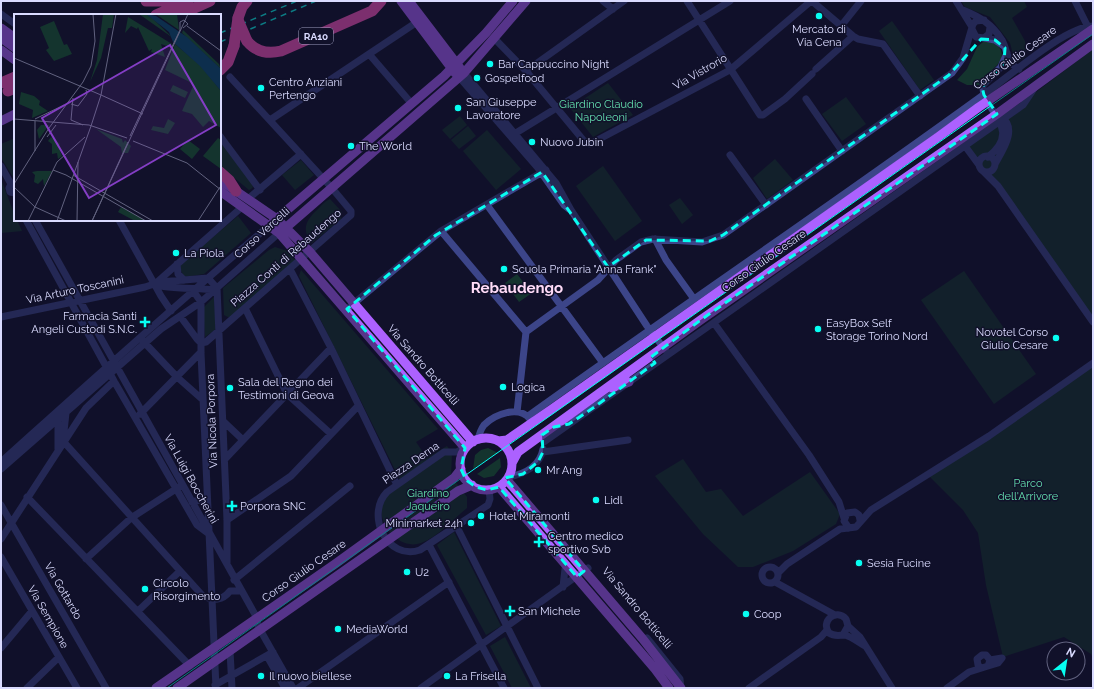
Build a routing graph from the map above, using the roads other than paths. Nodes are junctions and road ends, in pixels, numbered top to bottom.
1 (146, 1) edge
2 (169, 1) edge
3 (188, 1) edge
4 (210, 1) edge
5 (246, 1) edge
6 (381, 1) edge
7 (401, 1) edge
8 (409, 1) edge
9 (513, 1) edge
10 (526, 1) edge
11 (603, 1) edge
12 (624, 1) edge
13 (687, 1) edge
14 (730, 1) edge
15 (811, 1) edge
16 (861, 1) edge
17 (956, 1) edge
18 (1075, 1) edge
19 (613, 9) junction
20 (963, 10) junction
21 (1, 14) edge
22 (158, 14) edge
23 (181, 14) edge
24 (238, 18) junction
25 (419, 20) junction
26 (984, 20) junction
27 (700, 21) junction
28 (14, 23) edge
29 (841, 26) junction
30 (990, 27) junction
31 (1, 28) edge
32 (972, 28) junction
33 (1091, 28) edge
34 (853, 36) junction
35 (14, 37) edge
36 (1, 38) edge
37 (494, 38) junction
38 (982, 38) junction
39 (1093, 44) edge
40 (14, 47) edge
41 (1, 50) edge
42 (1006, 50) junction
43 (469, 51) junction
44 (447, 52) junction
45 (369, 54) junction
46 (964, 55) junction
47 (14, 60) edge
48 (454, 66) junction
49 (221, 69) edge
50 (1019, 69) junction
51 (730, 70) junction
52 (526, 71) junction
53 (461, 75) junction
54 (230, 77) dead end
55 (14, 78) edge
56 (6, 89) edge
57 (920, 96) junction
58 (986, 98) junction
59 (806, 99) dead end
60 (412, 104) junction
61 (557, 109) junction
62 (14, 114) edge
63 (1000, 118) junction
64 (270, 120) junction
65 (1, 121) edge
66 (513, 135) junction
67 (221, 137) edge
68 (965, 146) junction
69 (842, 151) junction
70 (301, 154) junction
71 (730, 155) dead end
72 (988, 157) junction
73 (1, 166) edge
74 (994, 167) junction
75 (981, 168) junction
76 (544, 171) junction
77 (221, 173) edge
78 (324, 180) junction
79 (221, 181) edge
80 (13, 184) edge
81 (998, 186) junction
82 (331, 187) junction
83 (260, 190) junction
84 (221, 191) edge
85 (236, 191) junction
86 (14, 195) edge
87 (245, 203) junction
88 (487, 205) junction
89 (766, 205) junction
90 (278, 219) junction
91 (27, 221) edge
92 (36, 221) edge
93 (120, 221) edge
94 (270, 225) junction
95 (283, 230) junction
96 (441, 231) junction
97 (655, 239) junction
98 (310, 252) junction
99 (302, 258) junction
100 (177, 264) junction
101 (609, 268) junction
102 (290, 269) junction
103 (208, 278) junction
104 (184, 280) junction
105 (154, 284) junction
106 (216, 289) junction
107 (196, 290) junction
108 (722, 290) junction
109 (703, 293) junction
110 (694, 299) junction
111 (80, 301) junction
112 (201, 302) junction
113 (71, 303) junction
114 (354, 303) junction
115 (562, 306) junction
116 (245, 308) junction
117 (347, 309) junction
118 (171, 311) junction
119 (180, 316) junction
120 (1, 317) edge
121 (1093, 322) edge
122 (714, 323) junction
123 (219, 330) junction
124 (526, 332) junction
125 (652, 333) junction
126 (140, 336) junction
127 (203, 342) junction
128 (145, 343) junction
129 (331, 348) junction
130 (666, 351) junction
131 (201, 353) junction
132 (114, 359) junction
133 (603, 363) junction
134 (1093, 363) edge
135 (118, 367) junction
136 (109, 370) junction
137 (177, 377) junction
138 (114, 381) junction
139 (629, 382) junction
140 (604, 390) junction
141 (287, 394) junction
142 (203, 400) junction
143 (358, 406) junction
144 (142, 412) junction
145 (517, 412) junction
146 (66, 413) junction
147 (58, 416) junction
148 (135, 419) junction
149 (530, 419) junction
150 (223, 421) junction
151 (569, 424) junction
152 (554, 426) junction
153 (331, 434) junction
154 (543, 439) junction
155 (243, 440) junction
156 (628, 440) dead end
157 (63, 441) junction
158 (476, 441) junction
159 (498, 441) junction
160 (465, 448) junction
161 (58, 449) junction
162 (543, 452) junction
163 (4, 458) edge
164 (225, 459) junction
165 (1, 462) edge
166 (512, 463) junction
167 (1, 469) edge
168 (461, 469) junction
169 (508, 478) junction
170 (183, 485) junction
171 (397, 485) junction
172 (472, 485) junction
173 (350, 486) dead end
174 (499, 487) junction
175 (176, 489) junction
176 (489, 489) junction
177 (27, 496) junction
178 (207, 498) junction
179 (192, 502) junction
180 (839, 502) junction
181 (1, 505) edge
182 (871, 510) junction
183 (853, 512) junction
184 (532, 516) junction
185 (131, 518) junction
186 (227, 520) junction
187 (844, 520) junction
188 (860, 520) junction
189 (11, 523) junction
190 (456, 525) junction
191 (849, 528) junction
192 (840, 529) junction
193 (380, 530) junction
194 (209, 534) junction
195 (1, 539) edge
196 (387, 541) junction
197 (429, 545) junction
198 (1, 556) edge
199 (86, 559) junction
200 (227, 567) junction
201 (565, 569) junction
202 (586, 570) junction
203 (776, 571) junction
204 (180, 572) junction
205 (575, 578) junction
206 (234, 580) junction
207 (449, 582) junction
208 (775, 582) junction
209 (563, 587) junction
210 (241, 591) junction
211 (212, 599) junction
212 (821, 608) junction
213 (32, 611) junction
214 (138, 611) junction
215 (835, 615) junction
216 (257, 618) junction
217 (828, 619) junction
218 (848, 626) junction
219 (507, 628) junction
220 (261, 630) junction
221 (830, 633) junction
222 (843, 635) junction
223 (482, 645) junction
224 (865, 646) junction
225 (1, 648) edge
226 (214, 648) junction
227 (230, 651) junction
228 (270, 654) junction
229 (59, 657) junction
230 (215, 661) junction
231 (976, 661) junction
232 (986, 665) junction
233 (190, 666) junction
234 (969, 672) junction
235 (231, 677) junction
236 (216, 687) edge
237 (27, 688) edge
238 (77, 688) edge
239 (106, 688) edge
240 (156, 688) edge
241 (177, 688) edge
242 (232, 688) edge
243 (285, 688) edge
244 (293, 688) edge
245 (298, 688) edge
246 (421, 688) edge
247 (504, 688) edge
248 (538, 688) edge
249 (669, 688) edge
250 (681, 688) edge
251 (749, 688) edge
252 (892, 688) edge
253 (947, 688) edge

1 - 2 highway
3 - 22 highway
4 - 23 highway
5 - 24 highway
6 - 24 highway, RA10, bridge
7 - 25 main road
8 - 25 main road
9 - 43 main road, Corso Vercelli
10 - 37 main road, Corso Vercelli
11 - 19 street
12 - 19 street
13 - 27 street
14 - 27 street
15 - 29 street
15 - 51 street, Via Vistrorio
16 - 29 street
17 - 20 street
18 - 33 street
19 - 52 street
20 - 26 street
20 - 32 street
21 - 28 street
24 - 49 highway, bridge
25 - 44 main road
25 - 45 street
25 - 48 main road
26 - 30 street
26 - 32 street
27 - 51 street
27 - 61 street
29 - 34 street
30 - 38 street
30 - 42 street
31 - 35 main road
32 - 38 street
32 - 46 street
33 - 50 street, Corso Giulio Cesare
33 - 58 main road, Corso Giulio Cesare
34 - 51 street
34 - 57 street
36 - 40 main road
37 - 52 street
37 - 53 main road, Corso Vercelli
38 - 42 street
38 - 46 street
39 - 63 main road, Corso Giulio Cesare
41 - 47 main road
42 - 50 street
42 - 58 street
43 - 44 main road
43 - 48 main road, Corso Vercelli
44 - 48 main road
45 - 60 street
45 - 64 street
46 - 57 street
48 - 53 main road
48 - 60 main road, Corso Vercelli
50 - 58 street, Corso Giulio Cesare
51 - 61 street, Via Vistrorio
52 - 61 street
53 - 66 street
53 - 82 main road, Corso Vercelli
54 - 64 street, Piazza Conti di Rebaudengo
55 - 56 highway
57 - 69 street
58 - 63 street
58 - 108 main road, Corso Giulio Cesare
58 - 109 street, Corso Giulio Cesare
59 - 69 street
60 - 78 main road, Corso Vercelli
61 - 66 street
62 - 65 main road
63 - 68 street, Corso Giulio Cesare
63 - 72 street
63 - 74 street
63 - 130 main road, Corso Giulio Cesare
64 - 70 street, Piazza Conti di Rebaudengo
66 - 76 street
67 - 83 street
68 - 75 street
68 - 122 street, Corso Giulio Cesare
69 - 89 street
70 - 78 street, Piazza Conti di Rebaudengo
70 - 83 street
71 - 89 street
72 - 74 street
72 - 75 street
73 - 80 street
74 - 75 street
74 - 81 street
75 - 81 street
76 - 88 street
76 - 101 street
77 - 85 highway
78 - 82 street, Piazza Conti di Rebaudengo
78 - 90 main road, Corso Vercelli
79 - 85 main road
80 - 86 street
81 - 121 street
82 - 95 main road, Corso Vercelli
82 - 98 street, Piazza Conti di Rebaudengo
83 - 87 street
84 - 87 main road
85 - 87 main road
87 - 90 main road
87 - 94 main road
87 - 100 street
88 - 96 street
88 - 115 street
89 - 97 street
90 - 94 main road, Corso Vercelli
90 - 95 main road
91 - 113 street, Via Luigi Boccherini
92 - 111 street, Via Luigi Boccherini
93 - 105 street
94 - 95 main road
94 - 103 street, Corso Vercelli
95 - 98 main road, Via Sandro Botticelli
95 - 99 main road, Via Sandro Botticelli
95 - 106 street, Corso Vercelli
96 - 114 street
96 - 124 street
97 - 101 street
97 - 110 street
98 - 99 street, Piazza Conti di Rebaudengo
98 - 114 main road, Via Sandro Botticelli
99 - 102 street, Piazza Conti di Rebaudengo
99 - 117 main road, Via Sandro Botticelli
100 - 104 street
100 - 105 street
101 - 115 street
101 - 125 street
102 - 116 street, Piazza Conti di Rebaudengo
102 - 129 street
103 - 104 street, Via Arturo Toscanini
103 - 106 street
103 - 107 street, Corso Vercelli
104 - 105 street, Via Arturo Toscanini
105 - 107 street, Via Arturo Toscanini
105 - 111 street, Via Arturo Toscanini
105 - 118 street
106 - 107 street, Via Arturo Toscanini
106 - 112 street, Corso Vercelli
106 - 123 street, Via Nicola Porpora
107 - 112 street
107 - 118 street, Corso Vercelli
108 - 109 street, Corso Giulio Cesare
108 - 125 main road, Corso Giulio Cesare
109 - 110 street, Corso Giulio Cesare
110 - 125 street, Corso Giulio Cesare
111 - 113 street, Via Arturo Toscanini
111 - 132 street, Via Luigi Boccherini
112 - 119 street, Corso Vercelli
112 - 127 street, Via Nicola Porpora
113 - 120 street, Via Arturo Toscanini
113 - 136 street, Via Luigi Boccherini
114 - 117 street
114 - 158 main road, Via Sandro Botticelli
115 - 124 street
115 - 133 street
116 - 123 street, Piazza Conti di Rebaudengo
116 - 141 street
117 - 160 main road, Via Sandro Botticelli
118 - 126 street, Corso Vercelli
119 - 127 street
119 - 128 street, Corso Vercelli
122 - 130 street, Corso Giulio Cesare
122 - 180 street
123 - 127 street, Piazza Conti di Rebaudengo
123 - 150 street, Via Nicola Porpora
124 - 145 street
125 - 130 street
125 - 133 street, Corso Giulio Cesare
125 - 149 main road, Corso Giulio Cesare
126 - 128 street
126 - 132 street, Corso Vercelli
127 - 131 street, Via Nicola Porpora
128 - 135 street, Corso Vercelli
128 - 137 street
129 - 141 street
129 - 143 street
130 - 139 street, Corso Giulio Cesare
130 - 140 main road, Corso Giulio Cesare
131 - 137 street
131 - 142 street, Via Nicola Porpora
132 - 135 street, Via Luigi Boccherini
132 - 136 street, Corso Vercelli
133 - 149 street, Corso Giulio Cesare
134 - 182 street
135 - 136 street, Corso Vercelli
135 - 144 street, Via Luigi Boccherini
136 - 138 street, Via Luigi Boccherini
136 - 146 street, Corso Vercelli
136 - 147 street, Corso Vercelli
137 - 142 street
137 - 144 street
138 - 148 street, Via Luigi Boccherini
138 - 157 street
139 - 140 main road
139 - 151 street, Corso Giulio Cesare
140 - 152 main road, Corso Giulio Cesare
141 - 153 street
141 - 155 street
142 - 178 street, Via Nicola Porpora
143 - 153 street
143 - 171 street
144 - 148 street
144 - 170 street, Via Luigi Boccherini
145 - 149 street
145 - 158 street, Piazza Derna
146 - 147 street, Corso Vercelli
146 - 157 street
147 - 161 street
147 - 163 street, Corso Vercelli
147 - 167 street, Corso Vercelli
148 - 175 street, Via Luigi Boccherini
149 - 159 main road, Corso Giulio Cesare
150 - 155 street
150 - 164 street, Via Nicola Porpora
151 - 152 street
151 - 154 street, Corso Giulio Cesare
152 - 154 main road, Corso Giulio Cesare
153 - 186 street
154 - 162 street
154 - 166 main road, Corso Giulio Cesare
155 - 164 street
156 - 162 street
157 - 161 street
157 - 185 street
158 - 159 main road
158 - 160 main road, Piazza Derna
159 - 166 main road
160 - 168 main road
160 - 171 street, Piazza Derna
161 - 177 street
162 - 169 street
163 - 165 street, Corso Vercelli
164 - 186 street, Via Nicola Porpora
166 - 169 main road
168 - 172 main road
168 - 193 main road, Corso Giulio Cesare
169 - 174 main road
169 - 184 main road, Via Sandro Botticelli
170 - 175 street
170 - 179 street, Via Luigi Boccherini
171 - 193 street, Piazza Derna
172 - 176 main road
172 - 196 main road, Corso Giulio Cesare
173 - 206 street
174 - 176 main road
174 - 184 main road, Via Sandro Botticelli
175 - 185 street
175 - 194 street, Via Luigi Boccherini
176 - 190 street
177 - 189 street
177 - 199 street
178 - 179 street
178 - 194 street, Via Nicola Porpora
179 - 194 street, Via Luigi Boccherini
180 - 183 street
180 - 187 street
181 - 189 street, Via Gottardo
182 - 183 street
182 - 188 street
183 - 187 street
183 - 188 street
184 - 201 street, Via Sandro Botticelli
184 - 202 main road, Via Sandro Botticelli
184 - 205 main road, Via Sandro Botticelli
185 - 199 street
185 - 204 street
186 - 200 street, Via Nicola Porpora
187 - 191 street
187 - 192 street
188 - 191 street
189 - 195 street
189 - 239 street, Via Gottardo
190 - 197 street
190 - 219 street
191 - 192 street
192 - 203 street
193 - 196 street, Piazza Derna
193 - 216 main road, Corso Giulio Cesare
194 - 200 street, Via Nicola Porpora
194 - 211 street, Via Nicola Porpora
196 - 197 street
196 - 220 main road, Corso Giulio Cesare
197 - 207 street
198 - 213 street, Via Sempione
199 - 214 street
200 - 206 street, Via Nicola Porpora
201 - 205 street, Via Sandro Botticelli
201 - 209 street
202 - 205 street
202 - 250 main road, Via Sandro Botticelli
203 - 208 street
203 - 208 street
204 - 211 street
204 - 214 street
205 - 209 street
205 - 249 main road, Via Sandro Botticelli
206 - 210 street, Via Nicola Porpora
207 - 223 street
207 - 245 street
208 - 212 street
209 - 219 street
210 - 211 street
210 - 216 street, Via Nicola Porpora
211 - 226 street, Via Nicola Porpora
212 - 215 street
212 - 217 street
213 - 225 street
213 - 229 street, Via Sempione
214 - 233 street
215 - 217 street
215 - 218 street
216 - 220 street, Via Nicola Porpora
216 - 226 main road, Corso Giulio Cesare
217 - 221 street
218 - 222 street
218 - 224 street
219 - 223 street
219 - 248 street
220 - 227 main road, Corso Giulio Cesare
220 - 228 street, Via Nicola Porpora
221 - 222 street
221 - 251 street
222 - 224 street
223 - 246 street
223 - 247 street
224 - 252 street
226 - 230 street, Via Nicola Porpora
226 - 233 main road, Corso Giulio Cesare
227 - 230 main road, Corso Giulio Cesare
227 - 235 street
228 - 235 street
228 - 243 street
228 - 244 street
229 - 237 street
229 - 238 street, Via Sempione
230 - 236 street, Via Nicola Porpora
230 - 241 main road, Corso Giulio Cesare
231 - 232 street
231 - 232 street
231 - 234 street
232 - 234 street
233 - 240 main road, Corso Giulio Cesare
234 - 253 street
235 - 236 street
235 - 242 street

